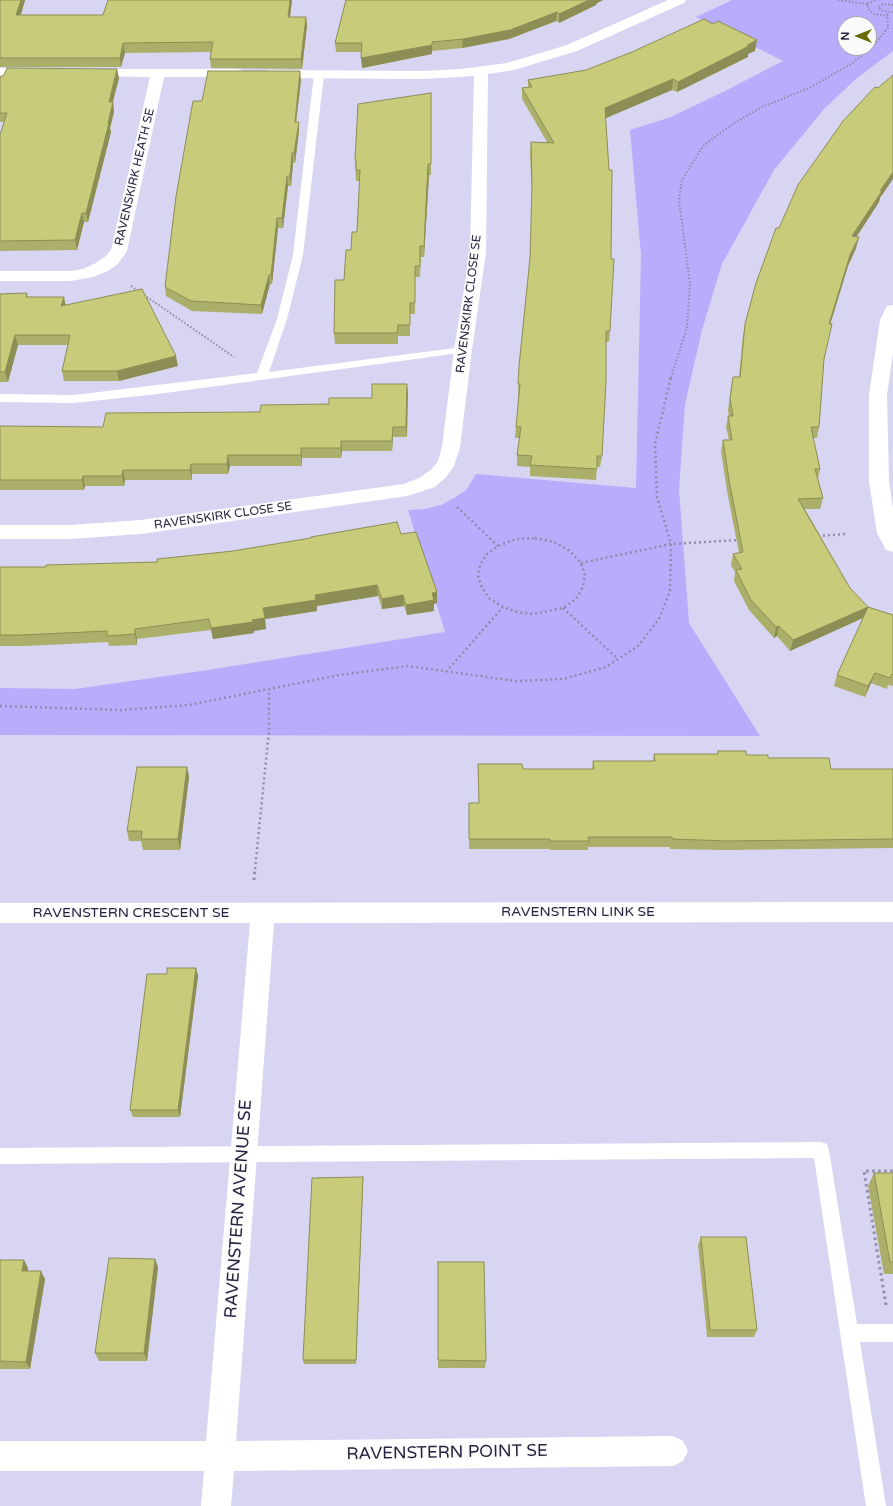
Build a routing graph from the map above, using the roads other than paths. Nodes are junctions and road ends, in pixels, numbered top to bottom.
1 (678, 0) edge
2 (481, 70) junction
3 (50, 72) edge
4 (74, 73) edge
5 (158, 73) junction
6 (319, 74) junction
7 (1, 76) edge
8 (0, 276) edge
9 (893, 310) edge
10 (463, 350) junction
11 (262, 376) junction
12 (0, 398) edge
13 (0, 532) edge
14 (893, 545) edge
15 (893, 912) edge
16 (0, 913) edge
17 (263, 913) junction
18 (243, 1153) junction
19 (0, 1156) edge
20 (850, 1333) junction
21 (892, 1333) edge
22 (673, 1450) dead end
23 (0, 1456) edge
24 (221, 1456) junction
25 (216, 1506) edge
26 (876, 1506) edge

1 - 2 street
2 - 6 street
2 - 10 street, RAVENSKIRK CLOSE SE
3 - 7 street
4 - 5 street
5 - 6 street
5 - 8 street, RAVENSKIRK HEATH SE
6 - 11 lane
9 - 14 street
10 - 11 lane
10 - 13 street, RAVENSKIRK CLOSE SE
11 - 12 lane
15 - 17 street, RAVENSTERN LINK SE
16 - 17 street, RAVENSTERN CRESCENT SE
17 - 18 street, RAVENSTERN AVENUE SE
18 - 19 lane
18 - 20 lane
18 - 24 street, RAVENSTERN AVENUE SE
20 - 21 lane
20 - 26 lane
22 - 24 street, RAVENSTERN POINT SE
23 - 24 street
24 - 25 street, RAVENSTERN AVENUE SE

